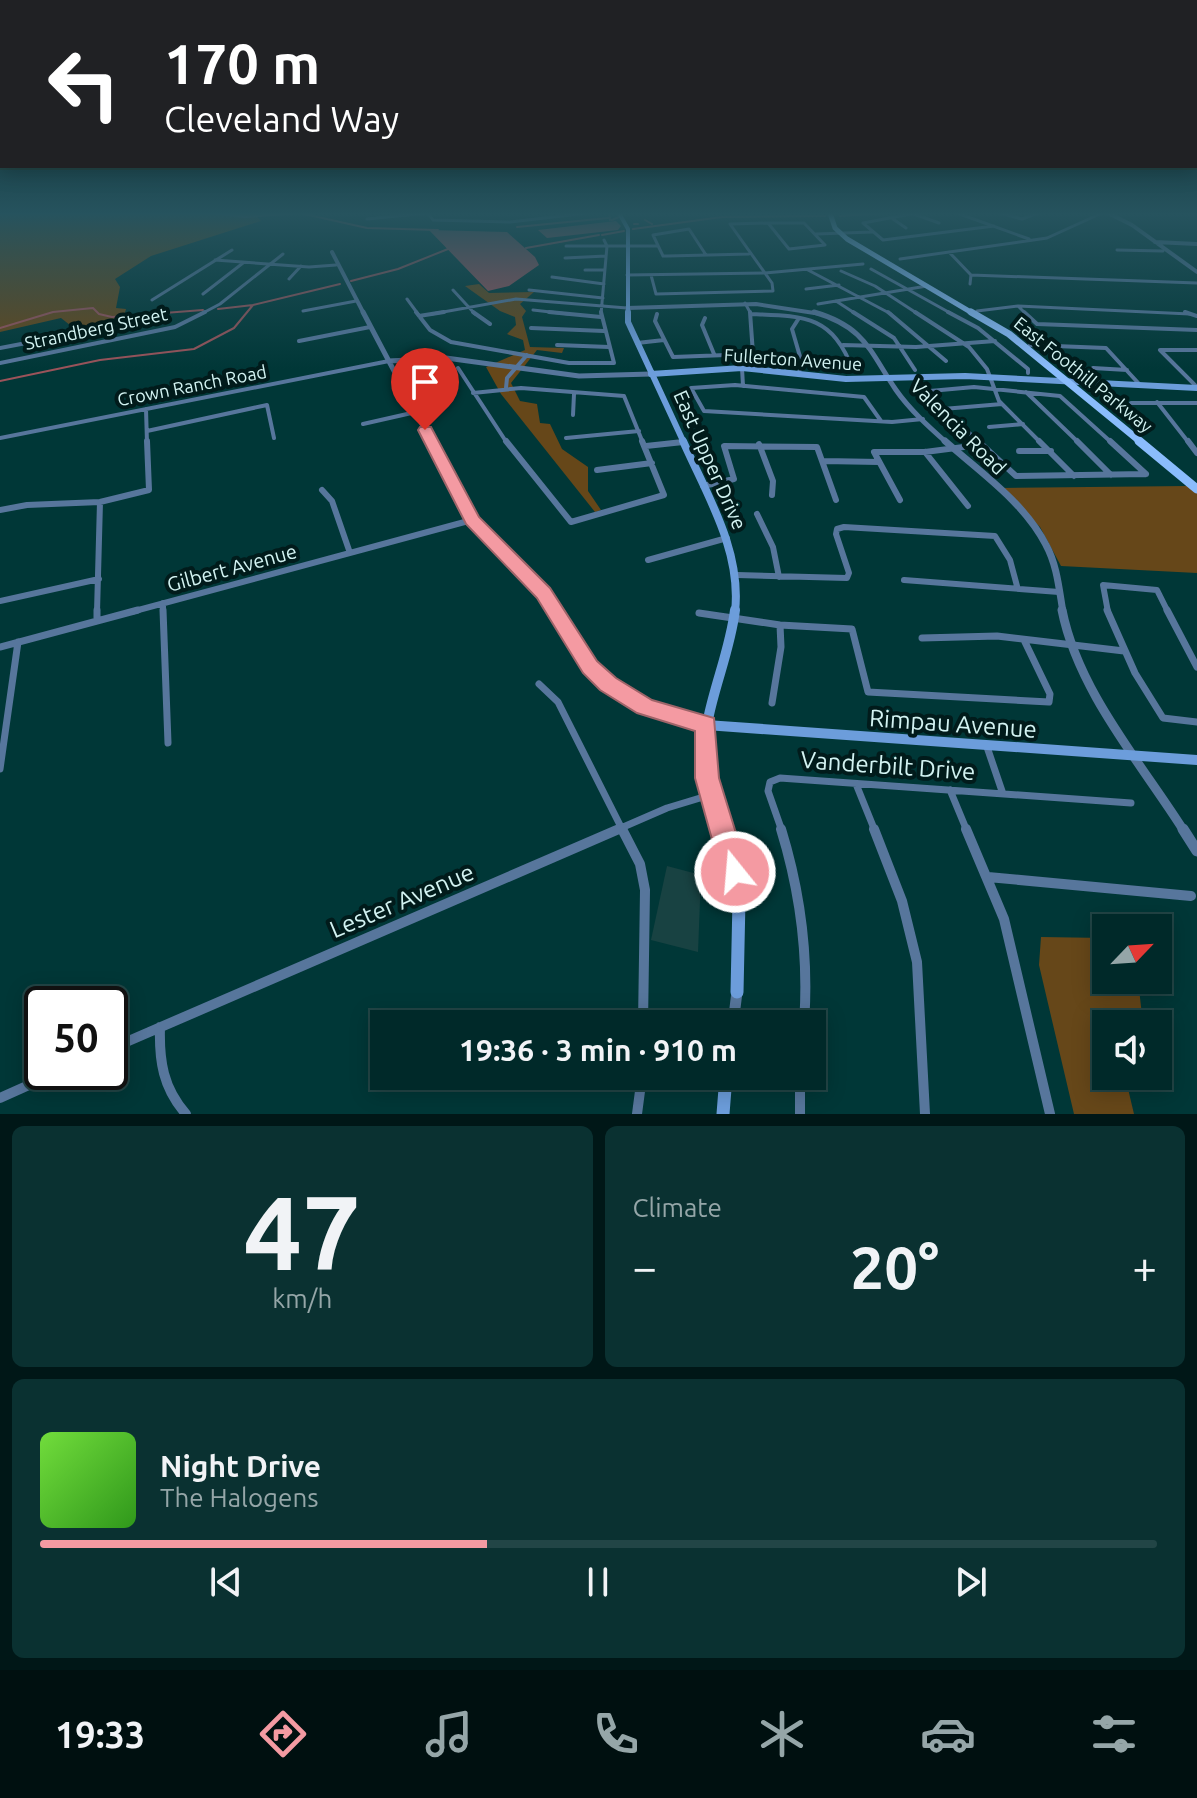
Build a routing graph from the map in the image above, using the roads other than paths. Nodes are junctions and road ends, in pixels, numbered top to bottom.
1 (207, 265) edge
2 (240, 265) edge
3 (271, 265) edge
4 (292, 265) edge
5 (336, 265) joint
6 (605, 265) edge
7 (627, 265) edge
8 (758, 265) edge
9 (854, 265) edge
10 (893, 265) edge
11 (896, 265) edge
12 (961, 265) edge
13 (301, 266) junction
14 (871, 269) dead end
15 (585, 270) dead end
16 (605, 270) junction
17 (808, 270) junction
18 (841, 271) dead end
19 (765, 273) junction
20 (627, 275) junction
21 (651, 275) junction
22 (971, 275) junction
23 (552, 277) dead end
24 (289, 279) dead end
25 (1197, 283) edge
26 (604, 284) junction
27 (691, 284) dead end
28 (970, 284) dead end
29 (839, 285) junction
30 (927, 286) junction
31 (806, 289) dead end
32 (911, 289) junction
33 (453, 290) dead end
34 (529, 290) dead end
35 (886, 293) junction
36 (203, 294) dead end
37 (695, 294) junction
38 (860, 296) junction
39 (603, 298) junction
40 (407, 299) dead end
41 (152, 300) dead end
42 (834, 300) junction
43 (356, 301) junction
44 (745, 303) junction
45 (818, 304) dead end
46 (468, 306) junction
47 (1018, 306) junction
48 (602, 307) junction
49 (627, 308) junction
50 (533, 310) dead end
51 (303, 311) dead end
52 (977, 311) junction
53 (657, 314) dead end
54 (751, 314) junction
55 (419, 316) junction
56 (1197, 316) edge
57 (601, 317) junction
58 (705, 318) dead end
59 (799, 318) junction
60 (490, 324) dead end
61 (370, 327) junction
62 (531, 328) dead end
63 (1197, 330) edge
64 (604, 331) junction
65 (42, 340) dead end
66 (664, 340) junction
67 (299, 341) dead end
68 (995, 341) junction
69 (637, 343) junction
70 (966, 344) junction
71 (557, 345) dead end
72 (843, 345) junction
73 (1030, 345) junction
74 (872, 346) junction
75 (933, 346) junction
76 (609, 347) junction
77 (900, 347) junction
78 (0, 348) edge
79 (1197, 350) edge
80 (714, 354) junction
81 (527, 355) junction
82 (389, 361) junction
83 (946, 361) dead end
84 (0, 363) edge
85 (516, 367) junction
86 (458, 368) dead end
87 (742, 368) junction
88 (1093, 368) dead end
89 (853, 370) dead end
90 (915, 370) dead end
91 (1127, 370) junction
92 (1028, 373) dead end
93 (651, 374) junction
94 (799, 374) junction
95 (991, 377) junction
96 (891, 379) junction
97 (1074, 384) junction
98 (743, 386) junction
99 (1141, 386) junction
100 (506, 388) junction
101 (995, 388) junction
102 (1197, 388) edge
103 (919, 392) dead end
104 (1026, 392) junction
105 (473, 393) junction
106 (574, 394) junction
107 (1157, 402) junction
108 (1131, 403) dead end
109 (1197, 403) edge
110 (1002, 404) junction
111 (146, 409) junction
112 (416, 412) junction
113 (573, 415) dead end
114 (923, 419) junction
115 (881, 421) junction
116 (363, 424) dead end
117 (1023, 424) junction
118 (989, 427) dead end
119 (147, 431) junction
120 (639, 431) junction
121 (0, 438) edge
122 (274, 438) dead end
123 (566, 438) dead end
124 (683, 442) junction
125 (759, 444) junction
126 (979, 445) junction
127 (646, 446) junction
128 (954, 449) junction
129 (1019, 451) dead end
130 (1051, 451) junction
131 (925, 452) junction
132 (1197, 453) edge
133 (824, 461) junction
134 (879, 462) junction
135 (652, 463) junction
136 (597, 470) dead end
137 (1111, 475) junction
138 (1074, 476) junction
139 (1197, 482) edge
140 (703, 486) junction
141 (1197, 489) edge
142 (322, 490) dead end
143 (772, 495) dead end
144 (836, 500) dead end
145 (900, 500) dead end
146 (100, 502) junction
147 (968, 506) dead end
148 (0, 510) edge
149 (757, 514) dead end
150 (472, 520) junction
151 (727, 538) junction
152 (350, 553) junction
153 (648, 560) dead end
154 (737, 575) junction
155 (779, 577) junction
156 (99, 579) junction
157 (904, 580) dead end
158 (1017, 586) junction
159 (1059, 592) junction
160 (0, 601) edge
161 (163, 603) junction
162 (699, 613) dead end
163 (736, 618) junction
164 (97, 621) junction
165 (780, 625) junction
166 (922, 638) dead end
167 (1024, 640) junction
168 (18, 642) junction
169 (1072, 643) junction
170 (0, 647) edge
171 (1124, 651) junction
172 (1197, 667) edge
173 (539, 684) dead end
174 (772, 703) dead end
175 (1197, 722) edge
176 (706, 725) junction
177 (168, 743) dead end
178 (987, 747) junction
179 (1137, 756) junction
180 (1197, 760) edge
181 (0, 769) edge
182 (856, 784) junction
183 (950, 790) junction
184 (711, 794) junction
185 (1003, 794) junction
186 (1131, 803) dead end
187 (624, 828) junction
188 (1197, 851) edge
189 (988, 877) junction
190 (1191, 896) dead end
191 (737, 992) joint
192 (643, 1010) edge
193 (735, 1010) edge
194 (805, 1010) edge
195 (160, 1027) junction
196 (128, 1041) edge
197 (24, 1087) edge
198 (640, 1090) edge
199 (725, 1090) edge
200 (800, 1090) edge
201 (0, 1098) edge
202 (186, 1114) edge
203 (637, 1114) edge
204 (723, 1114) edge
205 (800, 1114) edge
206 (925, 1114) edge
207 (1050, 1114) edge

1 - 41 street
2 - 36 street
3 - 84 street, Strandberg Street
4 - 13 street
5 - 13 street
5 - 43 street
6 - 16 street
7 - 20 main road, East Upper Drive
8 - 19 street
9 - 17 street
10 - 30 main road, East Foothill Parkway
11 - 52 main road, East Foothill Parkway
12 - 22 street
13 - 24 street
14 - 32 street
15 - 16 street
16 - 26 street
17 - 19 street
17 - 29 street
18 - 35 street
19 - 21 street
19 - 37 street
20 - 21 street
20 - 49 main road, East Upper Drive
21 - 37 street
22 - 25 street
22 - 28 street
23 - 26 street
26 - 39 street
27 - 37 street
29 - 31 street
29 - 38 street
30 - 32 street
30 - 97 main road, East Foothill Parkway
32 - 35 street
32 - 68 street
33 - 46 street
34 - 39 street
35 - 38 street
35 - 70 street
38 - 42 street
38 - 75 street
39 - 48 street
40 - 55 street
42 - 45 street
42 - 77 street
43 - 51 street
43 - 61 street
44 - 49 street, Valencia Road
44 - 54 street
44 - 74 street, Valencia Road
46 - 48 street, Valencia Road
46 - 55 street, Valencia Road
46 - 60 street
47 - 52 street
47 - 56 street
47 - 63 street
48 - 49 street, Valencia Road
48 - 57 street
49 - 69 main road, East Upper Drive
50 - 57 street
52 - 73 main road, East Foothill Parkway
53 - 66 street
54 - 59 street
54 - 80 street
55 - 81 street
57 - 64 street
58 - 80 street
59 - 72 street
59 - 94 street
61 - 67 street
61 - 82 street
62 - 64 street
64 - 76 street
65 - 78 street
66 - 69 street
66 - 80 street
68 - 70 street
68 - 92 street
69 - 93 main road, East Upper Drive
70 - 75 street
70 - 95 street
71 - 76 street
72 - 74 street
72 - 89 street
73 - 91 street
73 - 97 main road, East Foothill Parkway
74 - 77 street
74 - 96 street, Valencia Road
75 - 77 street
75 - 83 street
76 - 81 street
77 - 90 street
79 - 102 street
81 - 85 street
82 - 85 street, Fullerton Avenue
82 - 111 street, Crown Ranch Road
82 - 112 street
85 - 93 street, Fullerton Avenue
85 - 100 street
86 - 105 street
87 - 93 main road, Fullerton Avenue
87 - 94 main road, Fullerton Avenue
87 - 98 street
88 - 91 street
91 - 99 street
93 - 124 main road, East Upper Drive
94 - 96 main road, Fullerton Avenue
95 - 96 main road, Fullerton Avenue
95 - 97 main road, Fullerton Avenue
95 - 101 street
96 - 114 street, Valencia Road
97 - 99 main road, Fullerton Avenue
97 - 139 main road, East Foothill Parkway
97 - 141 main road, East Foothill Parkway
98 - 115 street
98 - 115 street
99 - 102 main road, Fullerton Avenue
100 - 105 street
100 - 106 street
101 - 103 street
101 - 104 street
101 - 110 street
104 - 137 street
104 - 137 street
105 - 135 street
106 - 113 street
106 - 120 street
107 - 108 street
107 - 109 street
107 - 132 street
110 - 117 street
110 - 126 street
111 - 119 street
111 - 121 street, Crown Ranch Road
112 - 116 street
112 - 150 street
114 - 115 street
114 - 128 street, Valencia Road
117 - 118 street
117 - 130 street
119 - 122 street
119 - 146 street
120 - 123 street
120 - 127 street
124 - 127 street
124 - 140 main road, East Upper Drive
125 - 133 street
125 - 140 street
125 - 143 street
126 - 128 street
126 - 138 street
127 - 135 street
128 - 131 street
128 - 159 street, Valencia Road
129 - 130 street
130 - 138 street
131 - 134 street
131 - 147 street
133 - 134 street
133 - 144 street
134 - 145 street
135 - 136 street
137 - 138 street
140 - 151 main road, East Upper Drive
142 - 152 street
146 - 148 street
146 - 156 street
149 - 155 street
150 - 152 street, Gilbert Avenue
150 - 176 street
151 - 153 street
151 - 154 main road, East Upper Drive
152 - 161 street, Gilbert Avenue
154 - 155 street
154 - 163 main road, East Upper Drive
155 - 158 street
156 - 160 street
156 - 164 street
157 - 158 street
158 - 159 street
159 - 169 street, Valencia Road
161 - 164 street, Gilbert Avenue
161 - 177 street
162 - 163 street
163 - 165 street
163 - 176 main road, East Upper Drive
164 - 168 street, Gilbert Avenue
165 - 167 street
165 - 174 street
166 - 167 street
167 - 169 street
168 - 170 street, Gilbert Avenue
168 - 181 street
169 - 171 street
169 - 179 street, Valencia Road
171 - 172 street
171 - 175 street
173 - 187 street
176 - 178 main road, Rimpau Avenue
176 - 184 main road, East Upper Drive
178 - 179 main road, Rimpau Avenue
178 - 185 street
179 - 180 main road, Rimpau Avenue
179 - 188 street, Valencia Road
182 - 183 street, Vanderbilt Drive
182 - 194 street, Vanderbilt Drive
182 - 206 street
183 - 185 street, Vanderbilt Drive
183 - 189 street
184 - 187 street, Lester Avenue
184 - 191 main road, East Upper Drive
185 - 186 street, Vanderbilt Drive
187 - 192 street
187 - 195 street, Lester Avenue
189 - 190 street
189 - 207 street
191 - 193 street
195 - 196 street, Lester Avenue
195 - 202 street
197 - 201 street
198 - 203 street
199 - 204 main road
200 - 205 street

